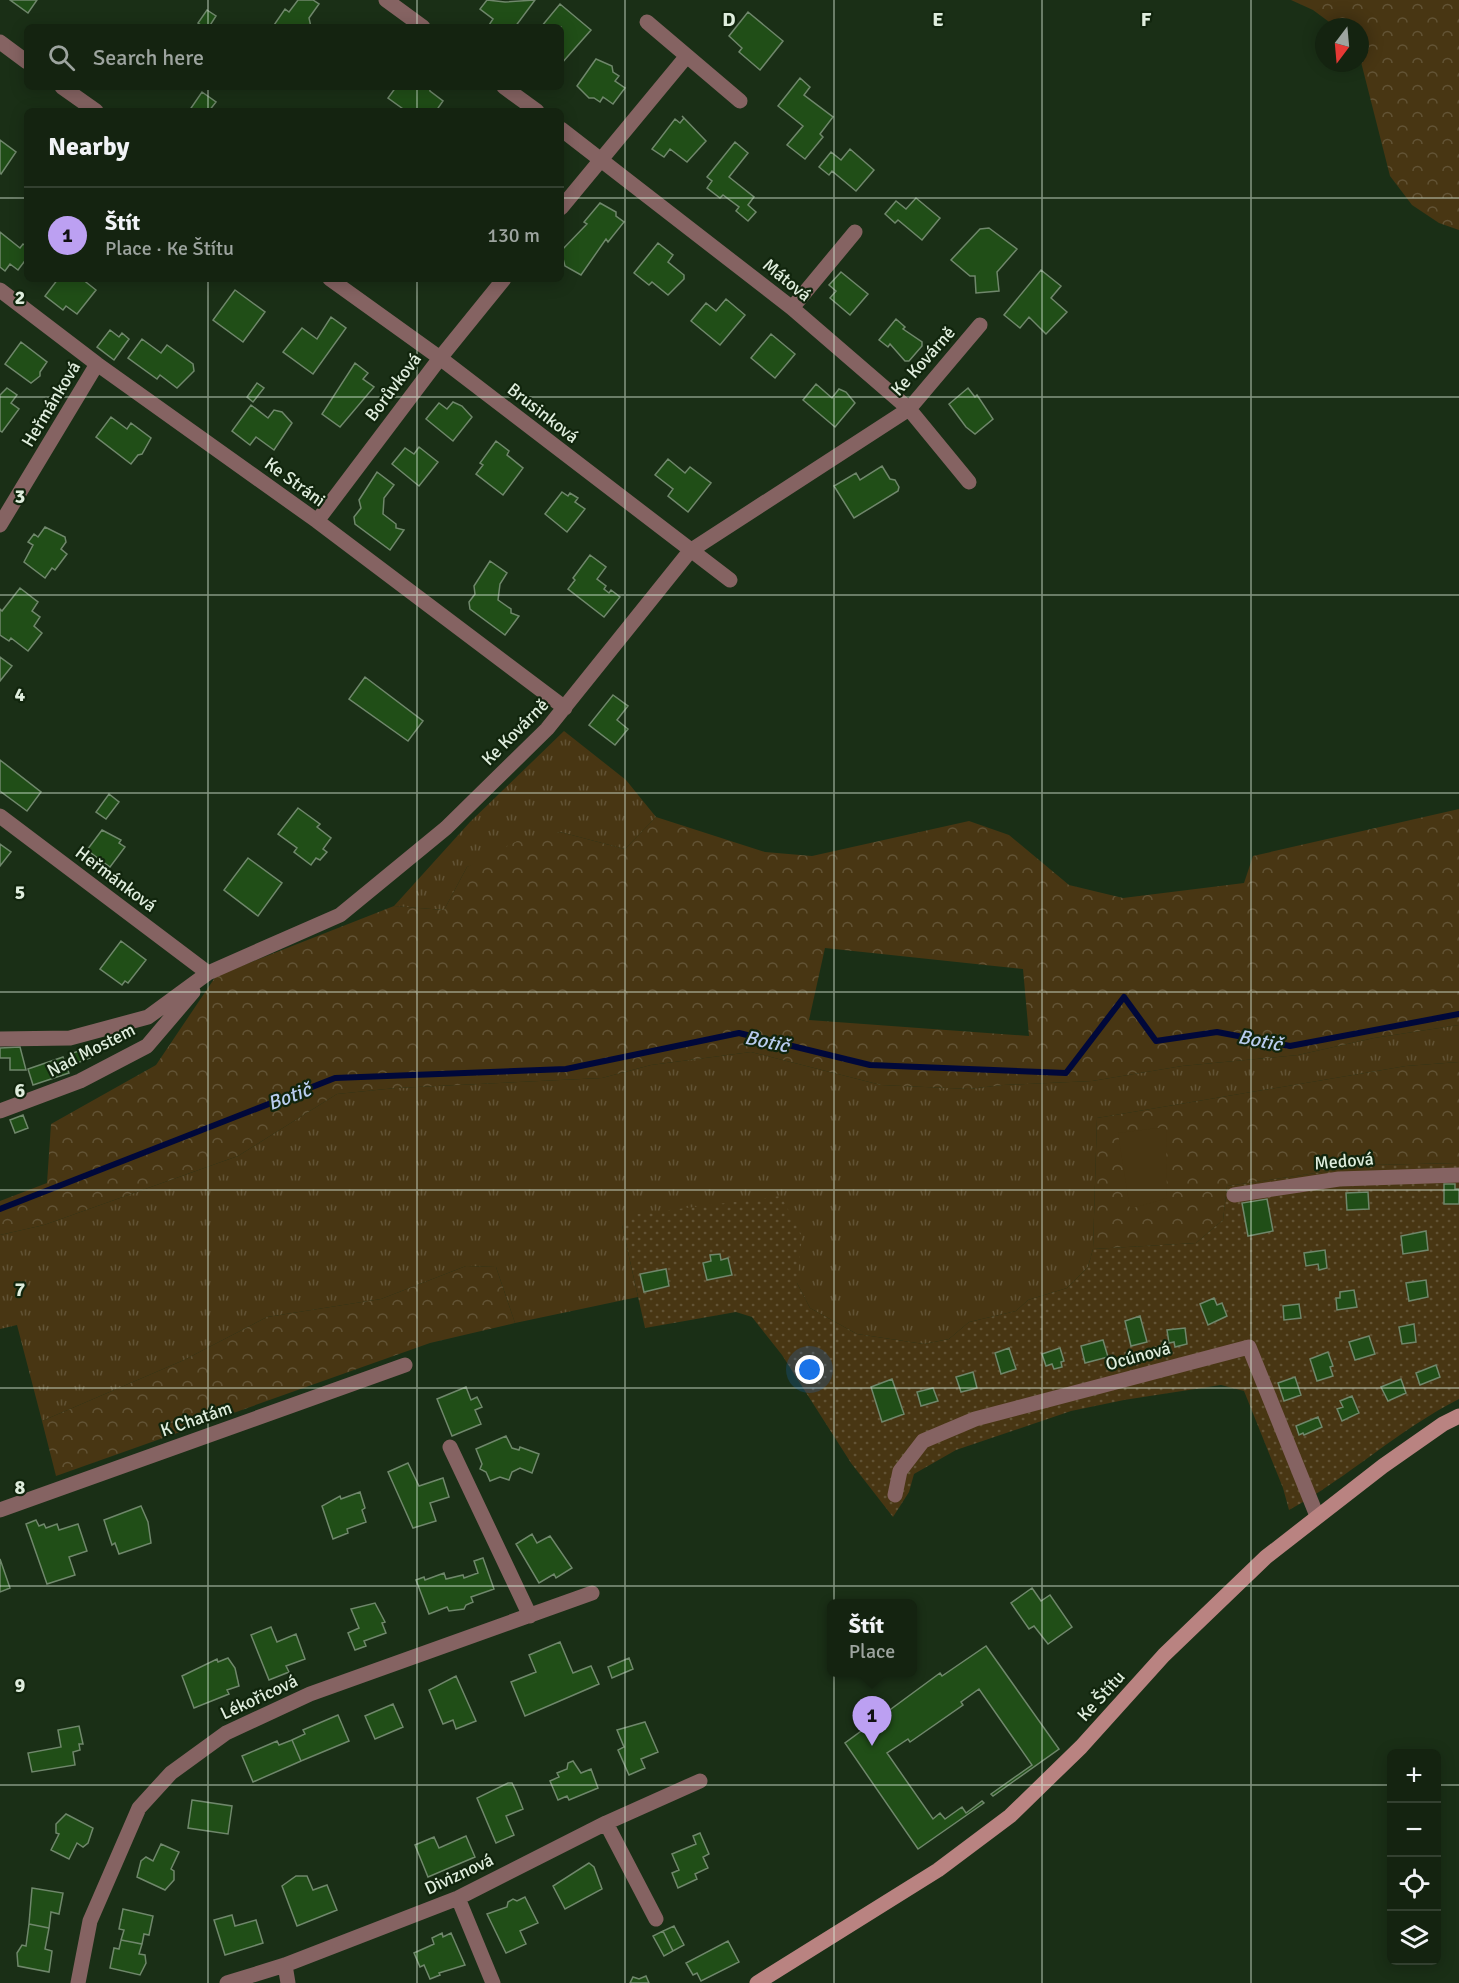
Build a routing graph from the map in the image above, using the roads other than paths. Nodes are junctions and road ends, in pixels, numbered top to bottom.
1 (386, 0) edge
2 (647, 22) dead end
3 (419, 24) edge
4 (0, 42) edge
5 (686, 57) junction
6 (24, 60) edge
7 (66, 90) edge
8 (508, 90) edge
9 (740, 100) dead end
10 (92, 108) edge
11 (533, 108) edge
12 (564, 131) edge
13 (601, 159) junction
14 (564, 204) edge
15 (855, 232) dead end
16 (334, 282) edge
17 (502, 282) edge
18 (0, 290) edge
19 (792, 308) junction
20 (980, 325) dead end
21 (440, 358) junction
22 (97, 364) junction
23 (909, 409) junction
24 (969, 482) dead end
25 (317, 521) junction
26 (0, 525) edge
27 (690, 551) junction
28 (730, 580) dead end
29 (565, 708) junction
30 (0, 816) edge
31 (208, 973) junction
32 (0, 1039) edge
33 (0, 1111) edge
34 (1459, 1175) edge
35 (1234, 1195) dead end
36 (405, 1365) dead end
37 (1459, 1416) edge
38 (450, 1447) dead end
39 (895, 1494) dead end
40 (0, 1510) edge
41 (1317, 1516) junction
42 (591, 1593) dead end
43 (530, 1616) junction
44 (700, 1781) dead end
45 (606, 1823) junction
46 (458, 1898) junction
47 (656, 1919) dead end
48 (285, 1965) junction
49 (78, 1983) edge
50 (227, 1983) edge
51 (288, 1983) edge
52 (493, 1983) edge
53 (757, 1983) edge

1 - 3 street
2 - 5 street
4 - 6 street
5 - 9 street
5 - 13 street
7 - 10 street
8 - 11 street
12 - 13 street, Mátová
13 - 14 street
13 - 19 street, Mátová
15 - 19 street
16 - 21 street, Brusinková
17 - 21 street, Borůvková
18 - 22 street, Ke Stráni
19 - 23 street, Mátová
20 - 23 street, Ke Kovárně
21 - 25 street, Borůvková
21 - 27 street, Brusinková
22 - 25 street, Ke Stráni
22 - 26 street, Heřmánková
23 - 24 street, Mátová
23 - 27 street, Ke Kovárně
25 - 29 street, Ke Stráni
27 - 28 street, Brusinková
27 - 29 street, Ke Kovárně
29 - 31 street, Ke Kovárně
30 - 31 street, Heřmánková
31 - 32 street, Ke Kovárně
31 - 33 street, Nad Mostem
34 - 35 street, Medová
36 - 40 street, K Chatám
37 - 41 street, Ke Štítu
38 - 43 street
39 - 41 street, Ocúnová
41 - 53 street, Ke Štítu
42 - 43 street, Lékořicová
43 - 49 street, Lékořicová
44 - 45 street, Diviznová
45 - 46 street, Diviznová
45 - 47 street
46 - 48 street, Diviznová
46 - 52 street
48 - 50 street, Diviznová
48 - 51 street

